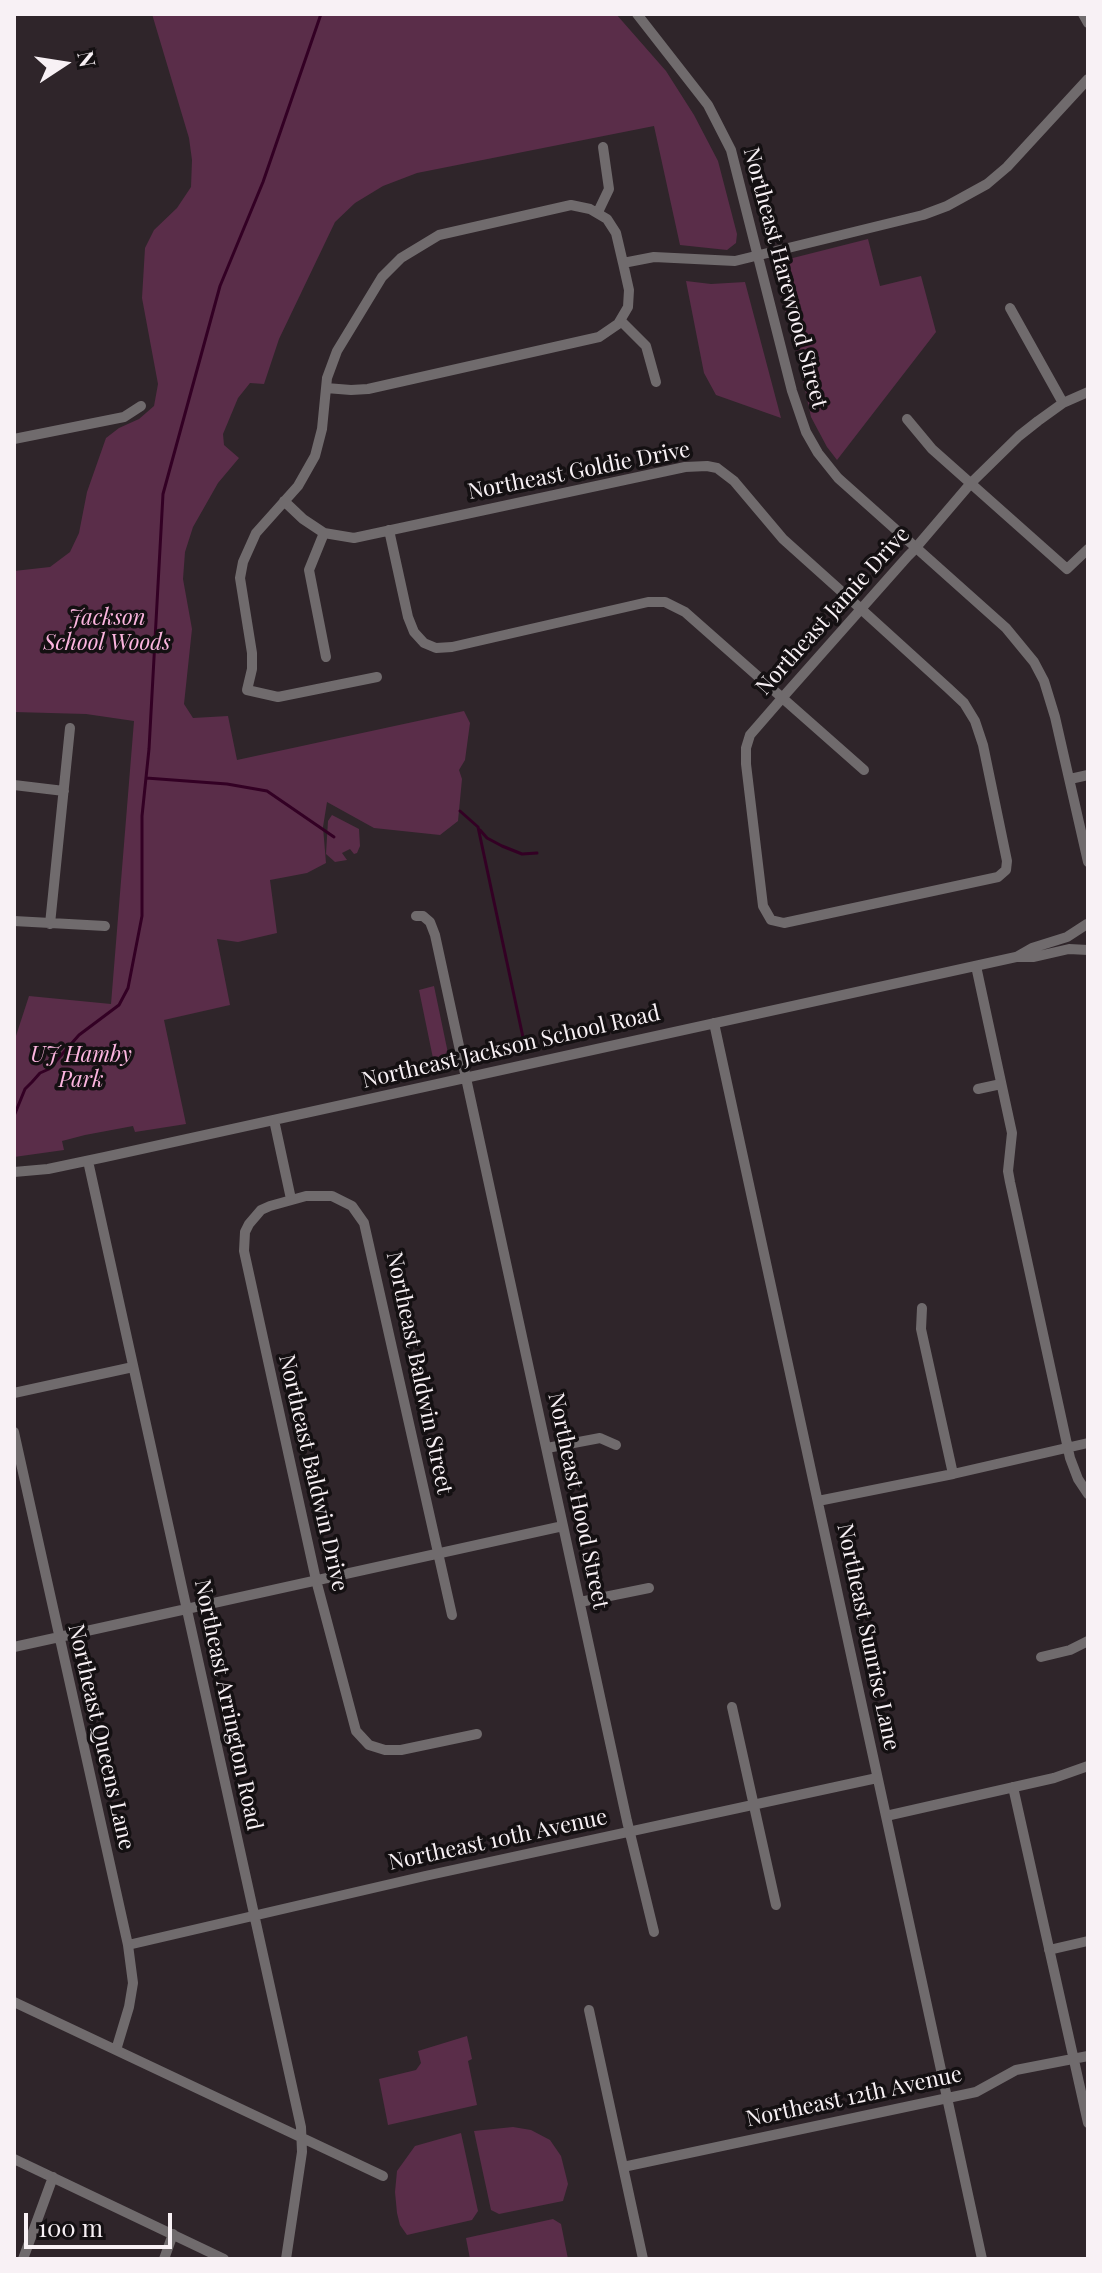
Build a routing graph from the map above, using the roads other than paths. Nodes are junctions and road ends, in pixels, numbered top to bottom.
1 (637, 14) edge
2 (1083, 14) edge
3 (1088, 23) edge
4 (1088, 79) edge
5 (603, 147) dead end
6 (598, 212) junction
7 (758, 256) junction
8 (623, 263) junction
9 (1010, 308) dead end
10 (621, 321) junction
11 (656, 382) dead end
12 (326, 388) junction
13 (1088, 392) edge
14 (1063, 403) junction
15 (141, 406) dead end
16 (907, 419) dead end
17 (14, 439) edge
18 (971, 483) junction
19 (284, 501) junction
20 (389, 530) junction
21 (324, 533) junction
22 (916, 547) junction
23 (1088, 549) edge
24 (861, 609) junction
25 (326, 657) dead end
26 (377, 677) dead end
27 (783, 697) junction
28 (70, 728) dead end
29 (864, 770) dead end
30 (1088, 775) edge
31 (1070, 779) junction
32 (14, 785) edge
33 (64, 791) junction
34 (1088, 862) edge
35 (416, 916) dead end
36 (771, 920) joint
37 (14, 921) edge
38 (1088, 923) edge
39 (50, 924) junction
40 (105, 926) dead end
41 (1088, 950) edge
42 (1016, 957) junction
43 (976, 966) junction
44 (714, 1023) junction
45 (466, 1078) junction
46 (1001, 1084) junction
47 (978, 1089) dead end
48 (274, 1120) junction
49 (88, 1161) junction
50 (14, 1172) edge
51 (291, 1199) junction
52 (922, 1308) dead end
53 (133, 1367) junction
54 (14, 1393) edge
55 (14, 1432) edge
56 (1088, 1443) edge
57 (616, 1445) dead end
58 (1068, 1447) junction
59 (547, 1448) junction
60 (953, 1474) junction
61 (1088, 1494) edge
62 (818, 1501) junction
63 (563, 1526) junction
64 (437, 1553) junction
65 (316, 1580) junction
66 (649, 1588) dead end
67 (580, 1602) junction
68 (186, 1609) junction
69 (452, 1615) dead end
70 (58, 1637) junction
71 (1088, 1641) edge
72 (14, 1647) edge
73 (1041, 1657) dead end
74 (732, 1707) dead end
75 (477, 1734) dead end
76 (1088, 1766) edge
77 (877, 1778) junction
78 (1013, 1787) junction
79 (754, 1805) junction
80 (886, 1816) junction
81 (630, 1832) junction
82 (776, 1905) dead end
83 (254, 1918) junction
84 (654, 1932) dead end
85 (1088, 1941) edge
86 (128, 1945) junction
87 (1049, 1950) junction
88 (14, 2002) edge
89 (589, 2010) dead end
90 (116, 2050) junction
91 (1088, 2056) edge
92 (1074, 2059) junction
93 (947, 2098) junction
94 (1088, 2123) edge
95 (302, 2138) junction
96 (14, 2159) edge
97 (623, 2167) junction
98 (383, 2176) dead end
99 (53, 2177) junction
100 (173, 2234) junction
101 (23, 2259) edge
102 (164, 2259) edge
103 (224, 2259) edge
104 (286, 2259) edge
105 (643, 2259) edge
106 (982, 2259) edge

1 - 7 street, Northeast Harewood Street
2 - 3 street
4 - 7 street
5 - 6 street
6 - 8 street
6 - 12 street
7 - 8 street
7 - 22 street, Northeast Harewood Street
8 - 10 street
9 - 14 street
10 - 11 street
10 - 12 street
12 - 19 street
13 - 14 street, Northeast Jamie Drive
14 - 18 street, Northeast Jamie Drive
15 - 17 street
16 - 18 street
18 - 22 street, Northeast Jamie Drive
18 - 23 street
19 - 21 street
19 - 26 street
20 - 21 street, Northeast Goldie Drive
20 - 24 street, Northeast Goldie Drive
20 - 27 street
21 - 25 street
22 - 24 street, Northeast Jamie Drive
22 - 31 street, Northeast Harewood Street
24 - 27 street, Northeast Jamie Drive
24 - 36 street, Northeast Goldie Drive
27 - 29 street
27 - 36 street, Northeast Jamie Drive
28 - 33 street
30 - 31 street
31 - 34 street, Northeast Harewood Street
32 - 33 street
33 - 39 street
35 - 45 street, Northeast Hood Street
37 - 39 street
38 - 41 street
38 - 42 street, Northeast Jackson School Road
39 - 40 street
41 - 42 street, Northeast Jackson School Road
42 - 43 street, Northeast Jackson School Road
43 - 44 street, Northeast Jackson School Road
43 - 46 street
44 - 45 street, Northeast Jackson School Road
44 - 62 street, Northeast Sunrise Lane
45 - 48 street, Northeast Jackson School Road
45 - 59 street, Northeast Hood Street
46 - 47 street
46 - 58 street
48 - 49 street, Northeast Jackson School Road
48 - 51 street
49 - 50 street, Northeast Jackson School Road
49 - 53 street, Northeast Arrington Road
51 - 64 street, Northeast Baldwin Street
51 - 65 street, Northeast Baldwin Drive
52 - 60 street
53 - 54 street
53 - 68 street, Northeast Arrington Road
55 - 70 street, Northeast Queens Lane
56 - 58 street
57 - 59 street
58 - 60 street
58 - 61 street
59 - 63 street, Northeast Hood Street
60 - 62 street
62 - 77 street, Northeast Sunrise Lane
63 - 64 street
63 - 67 street, Northeast Hood Street
64 - 65 street
64 - 69 street, Northeast Baldwin Street
65 - 68 street
65 - 75 street, Northeast Baldwin Drive
66 - 67 street
67 - 81 street, Northeast Hood Street
68 - 70 street
68 - 83 street, Northeast Arrington Road
70 - 72 street
70 - 86 street, Northeast Queens Lane
71 - 73 street
74 - 79 street
76 - 78 street
77 - 79 street, Northeast 10th Avenue
77 - 80 street, Northeast Sunrise Lane
78 - 80 street
78 - 87 street
79 - 81 street, Northeast 10th Avenue
79 - 82 street
80 - 93 street, Northeast Sunrise Lane
81 - 83 street, Northeast 10th Avenue
81 - 84 street, Northeast Hood Street
83 - 86 street, Northeast 10th Avenue
83 - 95 street, Northeast Arrington Road
85 - 87 street
86 - 90 street, Northeast Queens Lane
87 - 92 street
88 - 90 street
89 - 97 street
90 - 95 street
91 - 92 street, Northeast 12th Avenue
92 - 93 street, Northeast 12th Avenue
92 - 94 street
93 - 97 street, Northeast 12th Avenue
93 - 106 street, Northeast Sunrise Lane
95 - 98 street
95 - 104 street, Northeast Arrington Road
96 - 99 street
97 - 105 street
99 - 100 street
99 - 101 street
100 - 102 street
100 - 103 street

